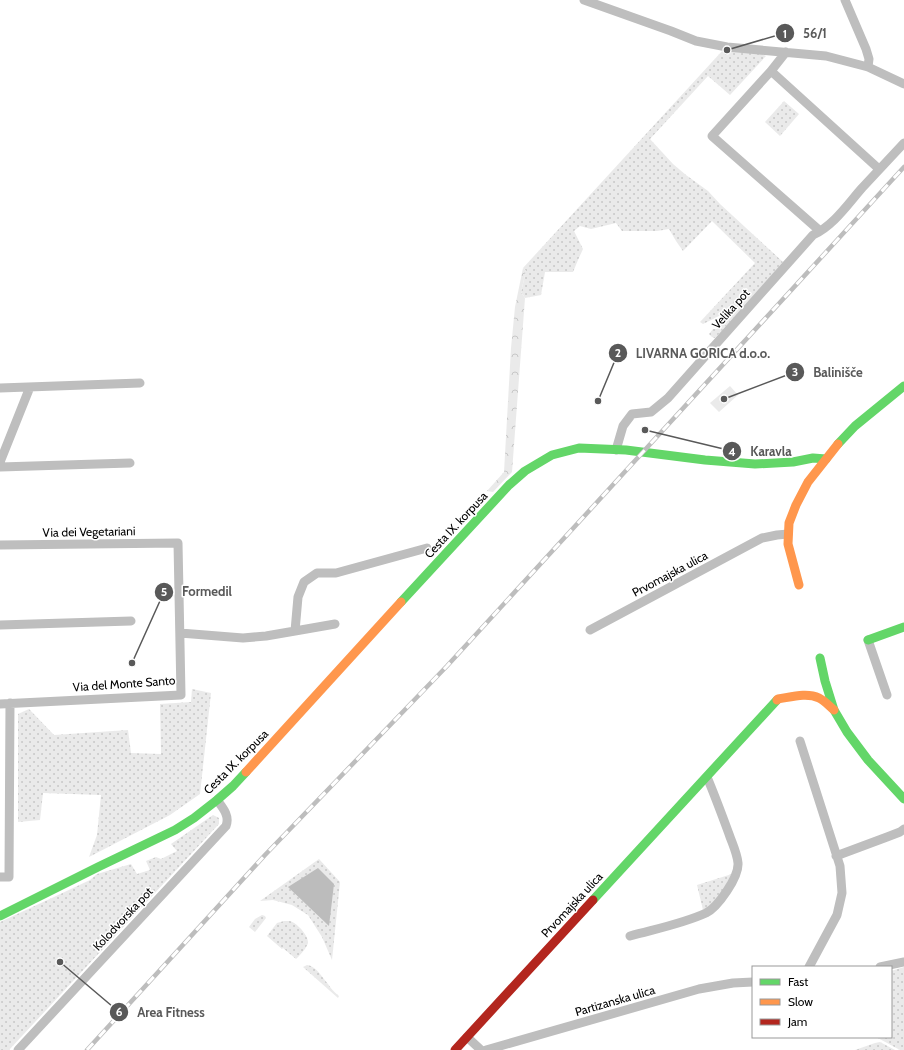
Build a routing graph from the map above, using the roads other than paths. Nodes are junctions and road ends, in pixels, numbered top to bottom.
1 (584, 0) edge
2 (845, 0) edge
3 (786, 52) junction
4 (868, 67) junction
5 (771, 71) junction
6 (904, 84) edge
7 (904, 143) edge
8 (879, 169) junction
9 (820, 231) junction
10 (140, 383) dead end
11 (904, 386) edge
12 (30, 387) junction
13 (0, 388) edge
14 (616, 450) junction
15 (826, 459) junction
16 (0, 462) edge
17 (130, 463) dead end
18 (0, 467) edge
19 (788, 534) junction
20 (178, 543) joint
21 (0, 545) edge
22 (427, 548) dead end
23 (799, 585) dead end
24 (131, 621) dead end
25 (335, 624) dead end
26 (0, 625) edge
27 (904, 627) edge
28 (295, 630) junction
29 (590, 630) dead end
30 (180, 634) junction
31 (868, 640) joint
32 (820, 658) dead end
33 (887, 695) dead end
34 (10, 703) junction
35 (0, 704) edge
36 (834, 710) junction
37 (800, 741) dead end
38 (707, 777) junction
39 (904, 798) edge
40 (217, 800) junction
41 (904, 829) edge
42 (836, 856) junction
43 (0, 877) edge
44 (0, 916) edge
45 (630, 936) dead end
46 (904, 962) edge
47 (810, 966) edge
48 (885, 966) edge
49 (752, 982) edge
50 (467, 1037) junction
51 (18, 1050) edge
52 (455, 1050) edge
53 (481, 1050) edge
54 (486, 1050) edge

1 - 3 street
2 - 4 street
3 - 4 street
3 - 5 street
4 - 6 street
5 - 8 street
5 - 9 street
7 - 8 street, Velika pot
8 - 9 street, Velika pot
9 - 14 street, Velika pot
10 - 12 street
11 - 15 main road
12 - 13 street
12 - 16 street
14 - 15 main road, Cesta IX. korpusa
14 - 40 main road, Cesta IX. korpusa
15 - 19 main road
17 - 18 street
19 - 23 main road
19 - 29 street, Prvomajska ulica
20 - 21 street, Via dei Vegetariani
20 - 30 street, Via del Monte Santo
22 - 28 street
24 - 26 street
25 - 28 street
27 - 31 main road
28 - 30 street
30 - 34 street, Via del Monte Santo
31 - 33 street
32 - 36 main road
34 - 35 street, Via del Monte Santo
34 - 43 street
36 - 38 main road, Prvomajska ulica
36 - 39 main road
37 - 42 street
38 - 45 street
38 - 50 main road, Prvomajska ulica
40 - 44 main road, Cesta IX. korpusa
40 - 51 street, Kolodvorska pot
41 - 42 street
42 - 47 street
46 - 48 street
49 - 54 street, Partizanska ulica
50 - 52 main road, Prvomajska ulica
50 - 53 street

